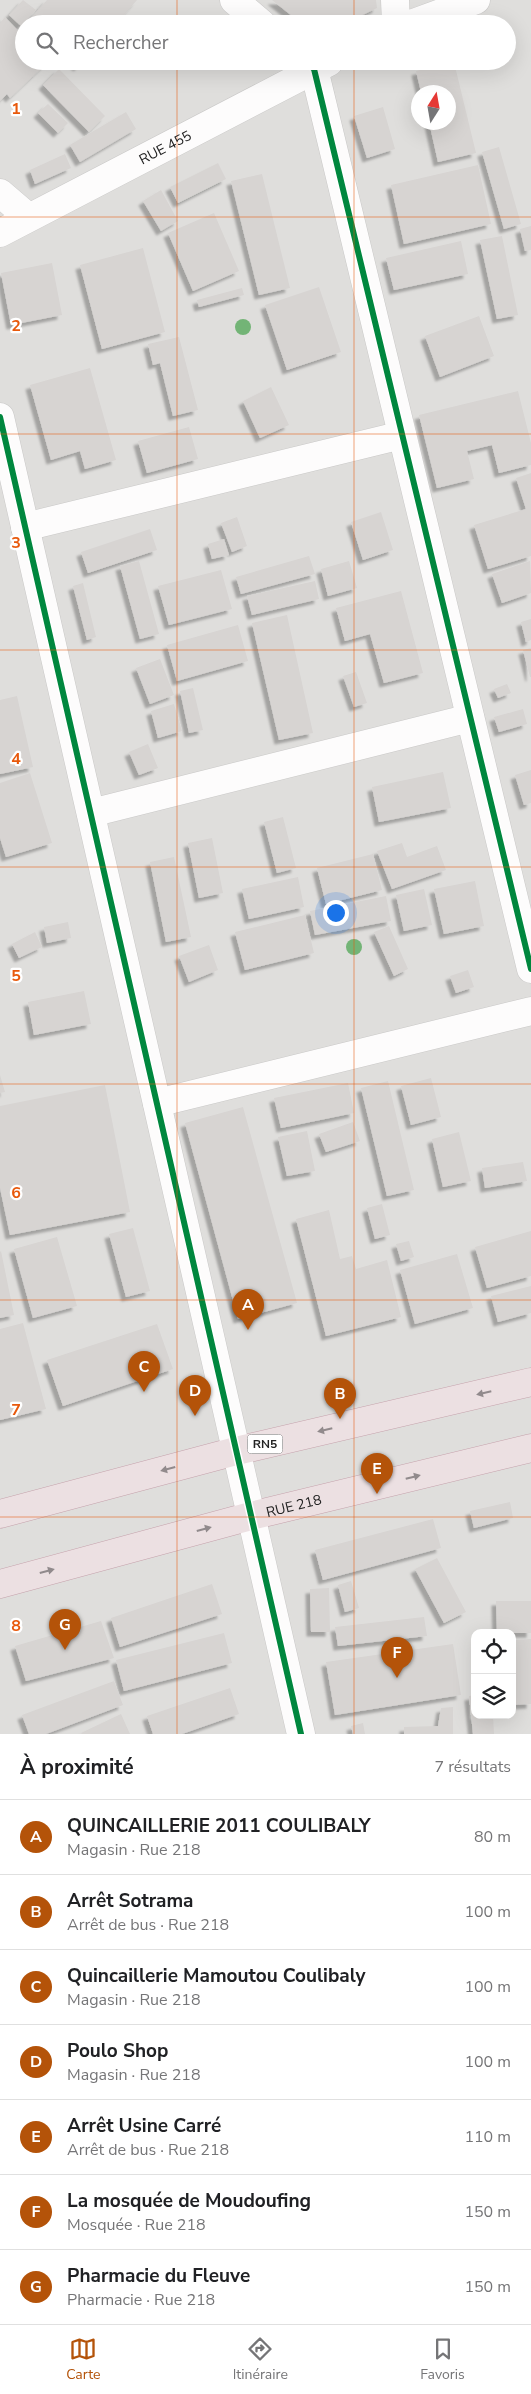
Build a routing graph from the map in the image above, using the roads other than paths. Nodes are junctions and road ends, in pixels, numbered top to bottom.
1 (234, 0) edge
2 (395, 0) edge
3 (476, 0) edge
4 (252, 15) edge
5 (396, 15) edge
6 (435, 15) edge
7 (305, 70) edge
8 (317, 70) edge
9 (0, 193) edge
10 (28, 218) junction
11 (0, 233) edge
12 (0, 417) edge
13 (402, 435) junction
14 (25, 527) junction
15 (470, 718) junction
16 (91, 813) junction
17 (531, 969) edge
18 (531, 1011) edge
19 (157, 1103) junction
20 (531, 1382) edge
21 (531, 1448) edge
22 (236, 1451) junction
23 (0, 1514) edge
24 (251, 1516) junction
25 (0, 1584) edge
26 (301, 1734) edge

1 - 4 street
2 - 5 street
3 - 6 street
7 - 10 street, RUE 455
8 - 13 street
9 - 10 street
10 - 11 street, RUE 455
12 - 14 street
13 - 14 street
13 - 15 street
14 - 16 street
15 - 16 street
15 - 17 street
16 - 19 street
18 - 19 street
19 - 22 street
20 -> 22 highway, RN5
24 -> 21 highway, RUE 218
22 -> 23 highway, RN5
22 - 24 street
25 -> 24 highway, RUE 218
24 - 26 street

